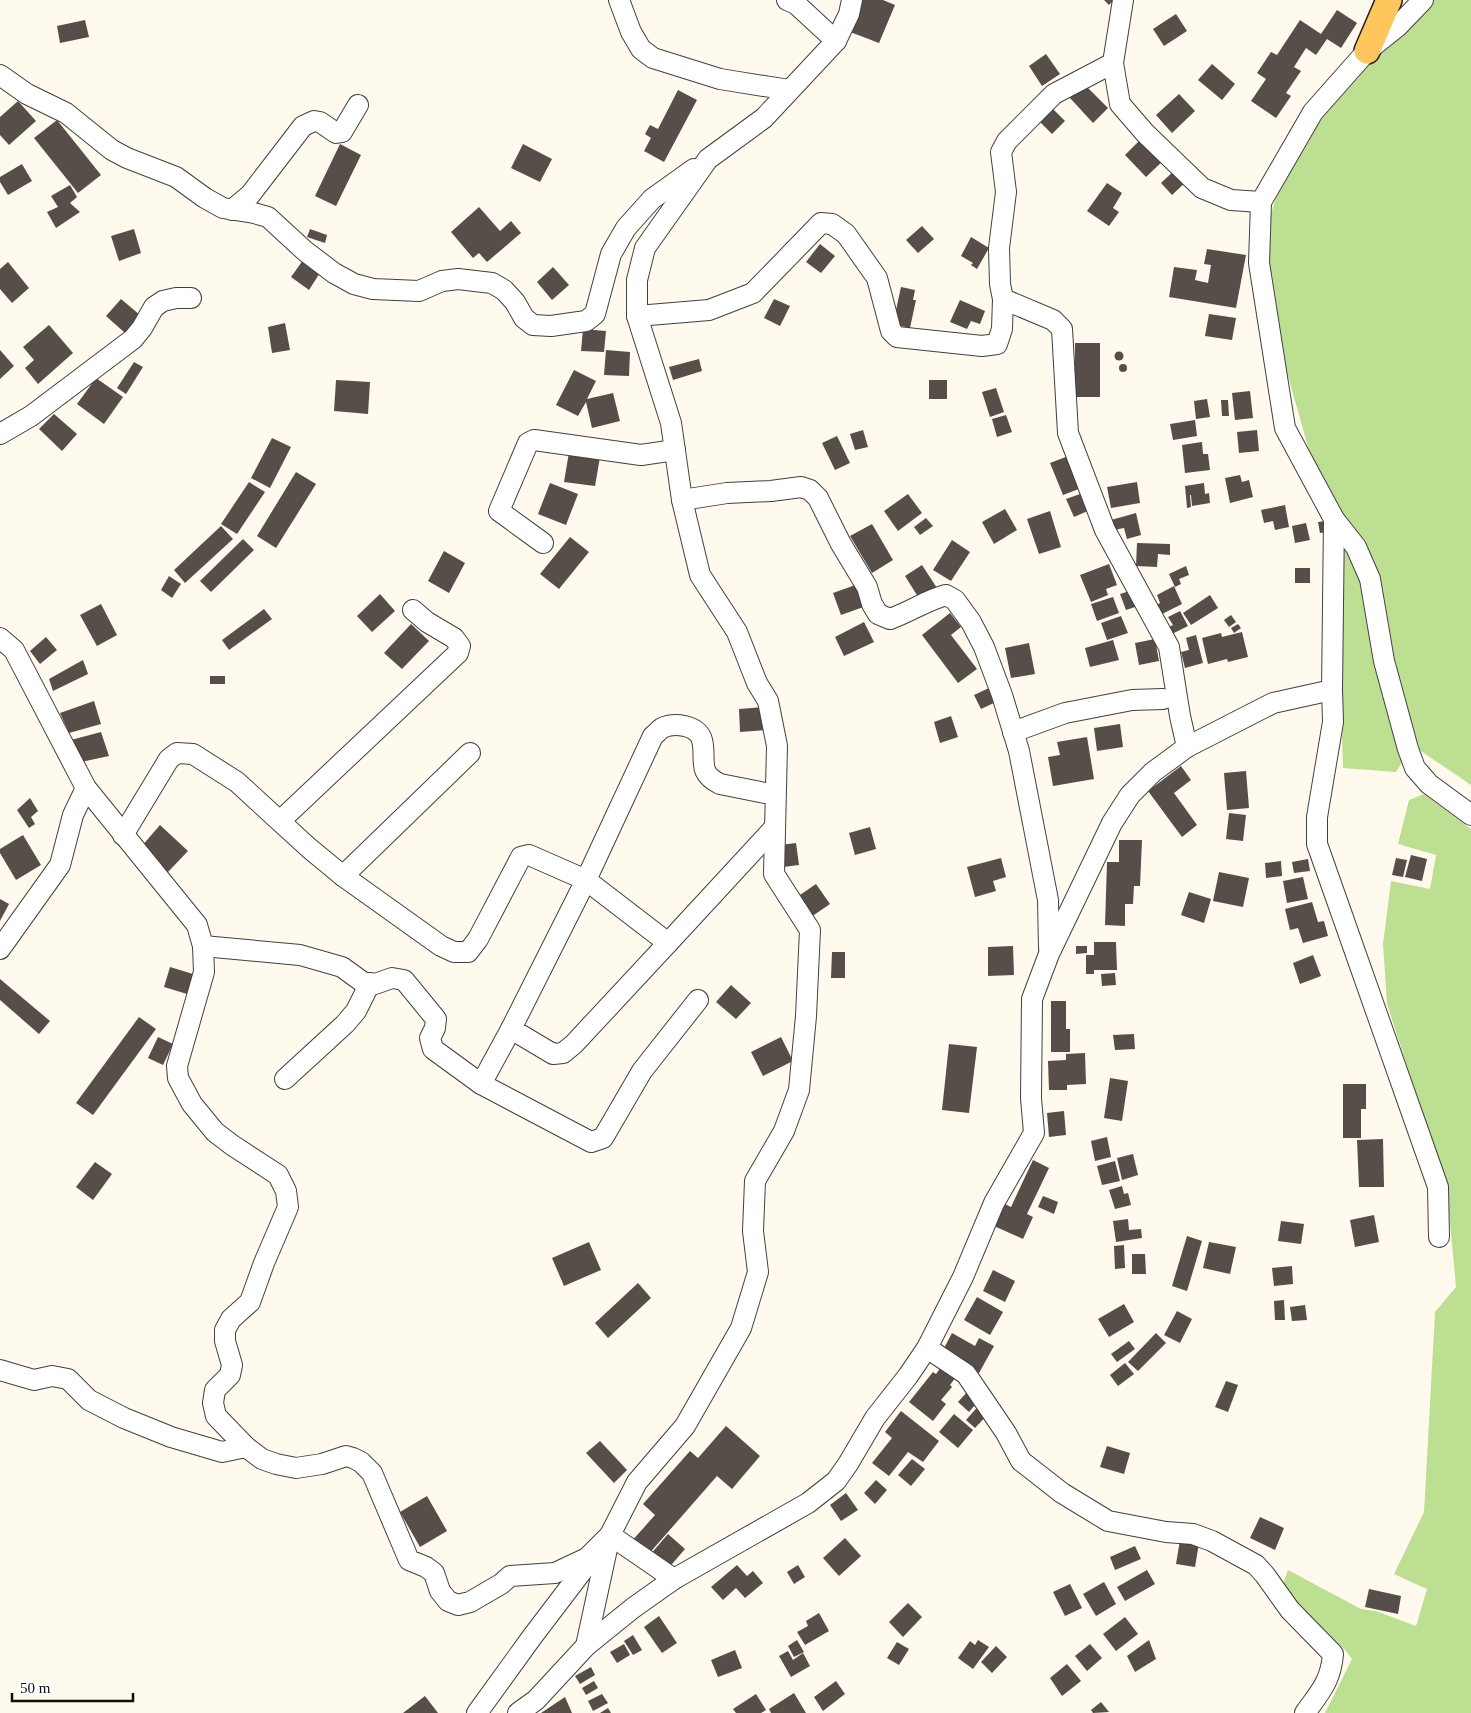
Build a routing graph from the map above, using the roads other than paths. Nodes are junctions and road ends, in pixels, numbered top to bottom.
1 (619, 0) edge
2 (787, 0) edge
3 (852, 0) edge
4 (1124, 0) edge
5 (1389, 0) edge
6 (1423, 0) edge
7 (836, 42) junction
8 (1367, 51) junction
9 (1113, 63) junction
10 (0, 75) edge
11 (789, 90) junction
12 (358, 106) dead end
13 (708, 159) junction
14 (1261, 202) junction
15 (232, 210) junction
16 (191, 298) dead end
17 (1003, 299) junction
18 (637, 316) junction
19 (0, 434) edge
20 (675, 450) junction
21 (682, 500) junction
22 (1334, 519) junction
23 (543, 542) dead end
24 (414, 610) dead end
25 (0, 638) edge
26 (1332, 690) junction
27 (1163, 699) dead end
28 (1013, 732) junction
29 (1187, 747) junction
30 (470, 753) dead end
31 (86, 788) junction
32 (775, 795) junction
33 (1471, 815) edge
34 (280, 821) junction
35 (775, 827) junction
36 (123, 835) junction
37 (344, 876) junction
38 (586, 880) junction
39 (668, 943) junction
40 (203, 946) junction
41 (0, 949) edge
42 (1049, 954) junction
43 (370, 983) junction
44 (698, 1000) dead end
45 (511, 1029) junction
46 (286, 1079) dead end
47 (481, 1084) junction
48 (1439, 1237) dead end
49 (927, 1348) junction
50 (0, 1370) edge
51 (246, 1447) junction
52 (610, 1535) junction
53 (674, 1579) junction
54 (586, 1646) junction
55 (477, 1713) edge
56 (518, 1713) edge
57 (1305, 1713) edge

1 - 11 street
2 - 7 street
3 - 7 street
4 - 9 street
5 - 8 main road
6 - 8 street
7 - 11 street
8 - 14 street
9 - 14 street
9 - 17 street
10 - 15 street
11 - 13 street
12 - 15 street
13 - 15 street
13 - 18 street
14 - 22 street
16 - 19 street
17 - 18 street
17 - 29 street
18 - 20 street
20 - 21 street
20 - 23 street
21 - 28 street
21 - 32 street
22 - 26 street
22 - 33 street
24 - 34 street
25 - 31 street
26 - 29 street
26 - 48 street
27 - 28 street
28 - 42 street
29 - 42 street
30 - 37 street
31 - 36 street
31 - 41 street
32 - 35 street
32 - 38 street
34 - 36 street
34 - 37 street
35 - 39 street
35 - 52 street
36 - 40 street
37 - 38 street
38 - 39 street
38 - 45 street
39 - 45 street
40 - 43 street
40 - 51 street
42 - 49 street
43 - 46 street
43 - 47 street
44 - 47 street
45 - 47 street
49 - 53 street
49 - 57 street
50 - 51 street
51 - 52 street
52 - 53 street
52 - 54 street
52 - 55 street
53 - 54 street
54 - 56 street

